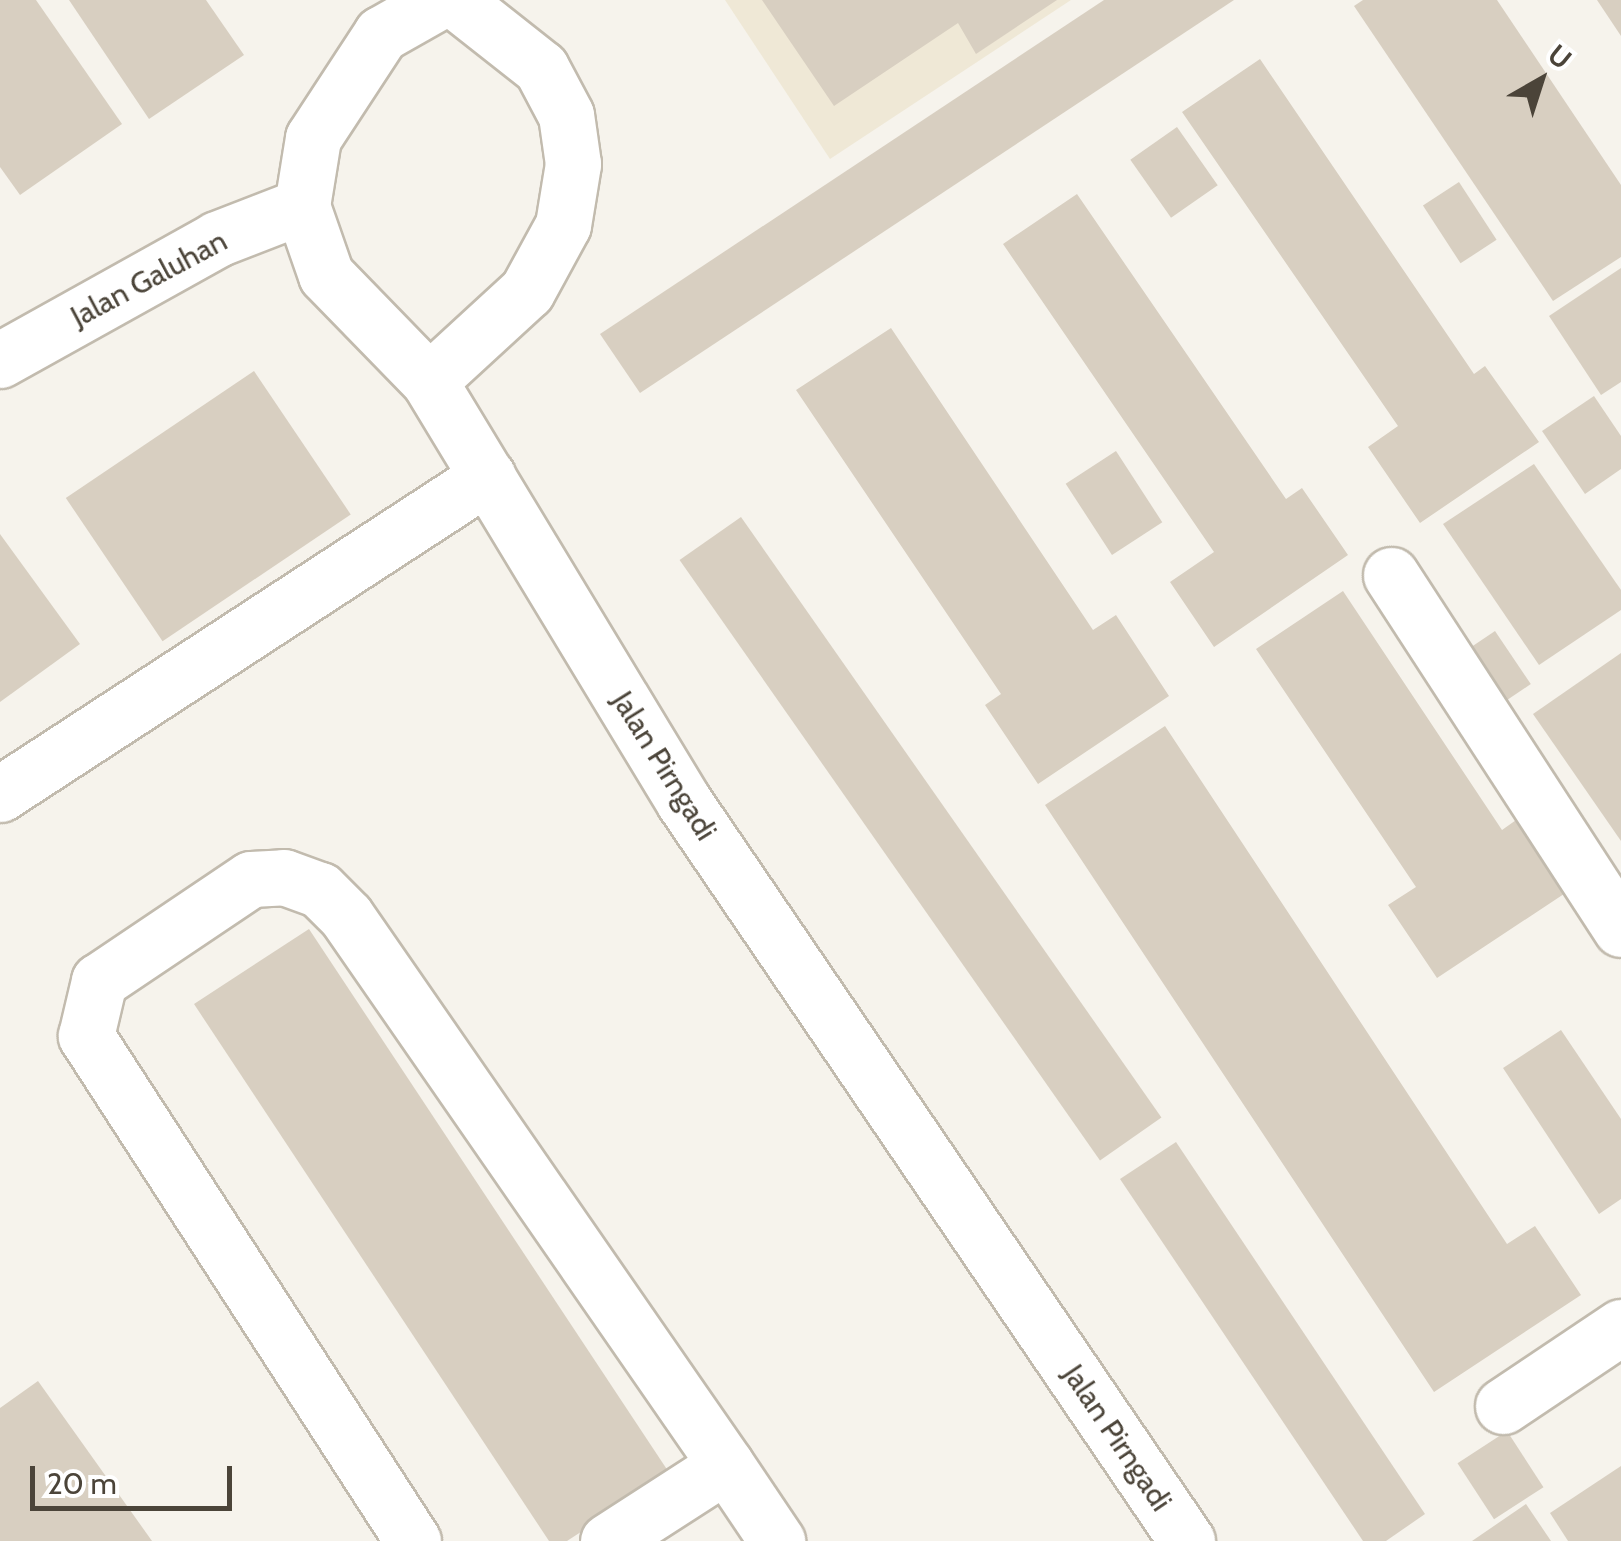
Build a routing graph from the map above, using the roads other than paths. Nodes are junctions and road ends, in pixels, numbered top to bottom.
1 (441, 0) edge
2 (456, 0) edge
3 (302, 206) junction
4 (5, 347) edge
5 (430, 382) junction
6 (488, 476) junction
7 (1390, 575) dead end
8 (0, 794) edge
9 (1621, 929) edge
10 (1621, 1327) edge
11 (1503, 1406) dead end
12 (726, 1465) junction
13 (414, 1541) edge
14 (608, 1541) edge
15 (778, 1541) edge
16 (1187, 1541) edge

1 - 3 street, Jalan Pirngadi
2 - 5 street
3 - 4 street, Jalan Galuhan
3 - 5 street, Jalan Pirngadi
5 - 6 street, Jalan Pirngadi
6 - 8 street
6 - 16 street, Jalan Pirngadi
7 - 9 street
10 - 11 street
12 - 13 street
12 - 14 street
12 - 15 street

